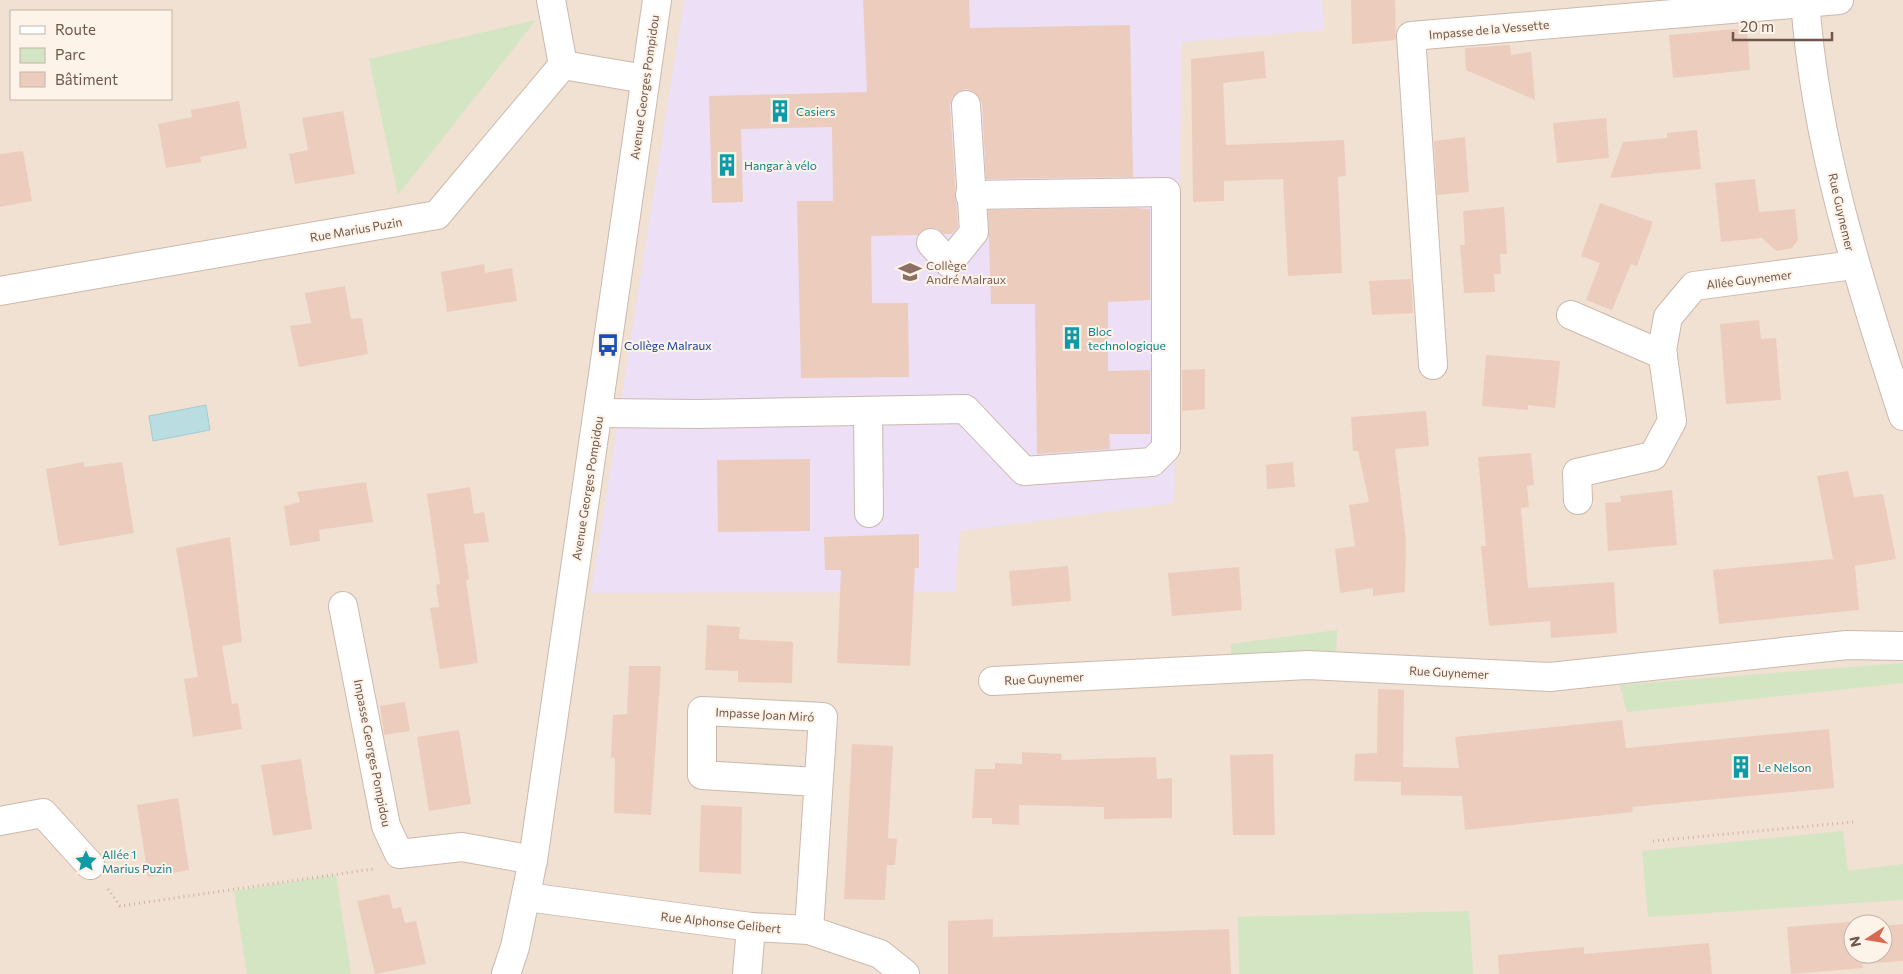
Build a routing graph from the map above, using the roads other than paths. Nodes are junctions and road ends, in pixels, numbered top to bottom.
1 (551, 0) edge
2 (657, 0) edge
3 (1839, 0) edge
4 (1805, 1) edge
5 (563, 65) junction
6 (645, 79) junction
7 (966, 105) dead end
8 (970, 195) junction
9 (931, 243) dead end
10 (1854, 265) junction
11 (0, 291) edge
12 (1570, 315) dead end
13 (1663, 355) junction
14 (1433, 365) dead end
15 (868, 411) junction
16 (599, 413) junction
17 (1903, 416) edge
18 (1578, 500) dead end
19 (869, 513) dead end
20 (343, 606) dead end
21 (1903, 646) edge
22 (993, 681) dead end
23 (817, 782) junction
24 (0, 821) edge
25 (533, 860) junction
26 (90, 865) road end
27 (527, 897) junction
28 (751, 927) junction
29 (808, 930) junction
30 (506, 974) edge
31 (748, 974) edge
32 (905, 974) edge

1 - 5 street
2 - 6 street, Avenue Georges Pompidou
3 - 4 street
4 - 10 street, Rue Guynemer
4 - 14 street, Impasse de la Vessette
5 - 6 street
5 - 11 street, Rue Marius Puzin
6 - 16 street, Avenue Georges Pompidou
7 - 8 street
8 - 9 street
8 - 15 street
10 - 13 street, Allée Guynemer
10 - 17 street, Rue Guynemer
12 - 13 street
13 - 18 street, Allée Guynemer
15 - 16 street
15 - 19 street
16 - 25 street, Avenue Georges Pompidou
20 - 25 street, Impasse Georges Pompidou
21 - 22 street, Rue Guynemer
23 - 23 street, Impasse Joan Miró
23 - 29 street, Impasse Joan Miró
24 - 26 street
25 - 27 street, Avenue Georges Pompidou
27 - 28 street, Rue Alphonse Gelibert
27 - 30 street, Avenue Georges Pompidou
28 - 29 street, Rue Alphonse Gelibert
28 - 31 street
29 - 32 street, Rue Alphonse Gelibert

